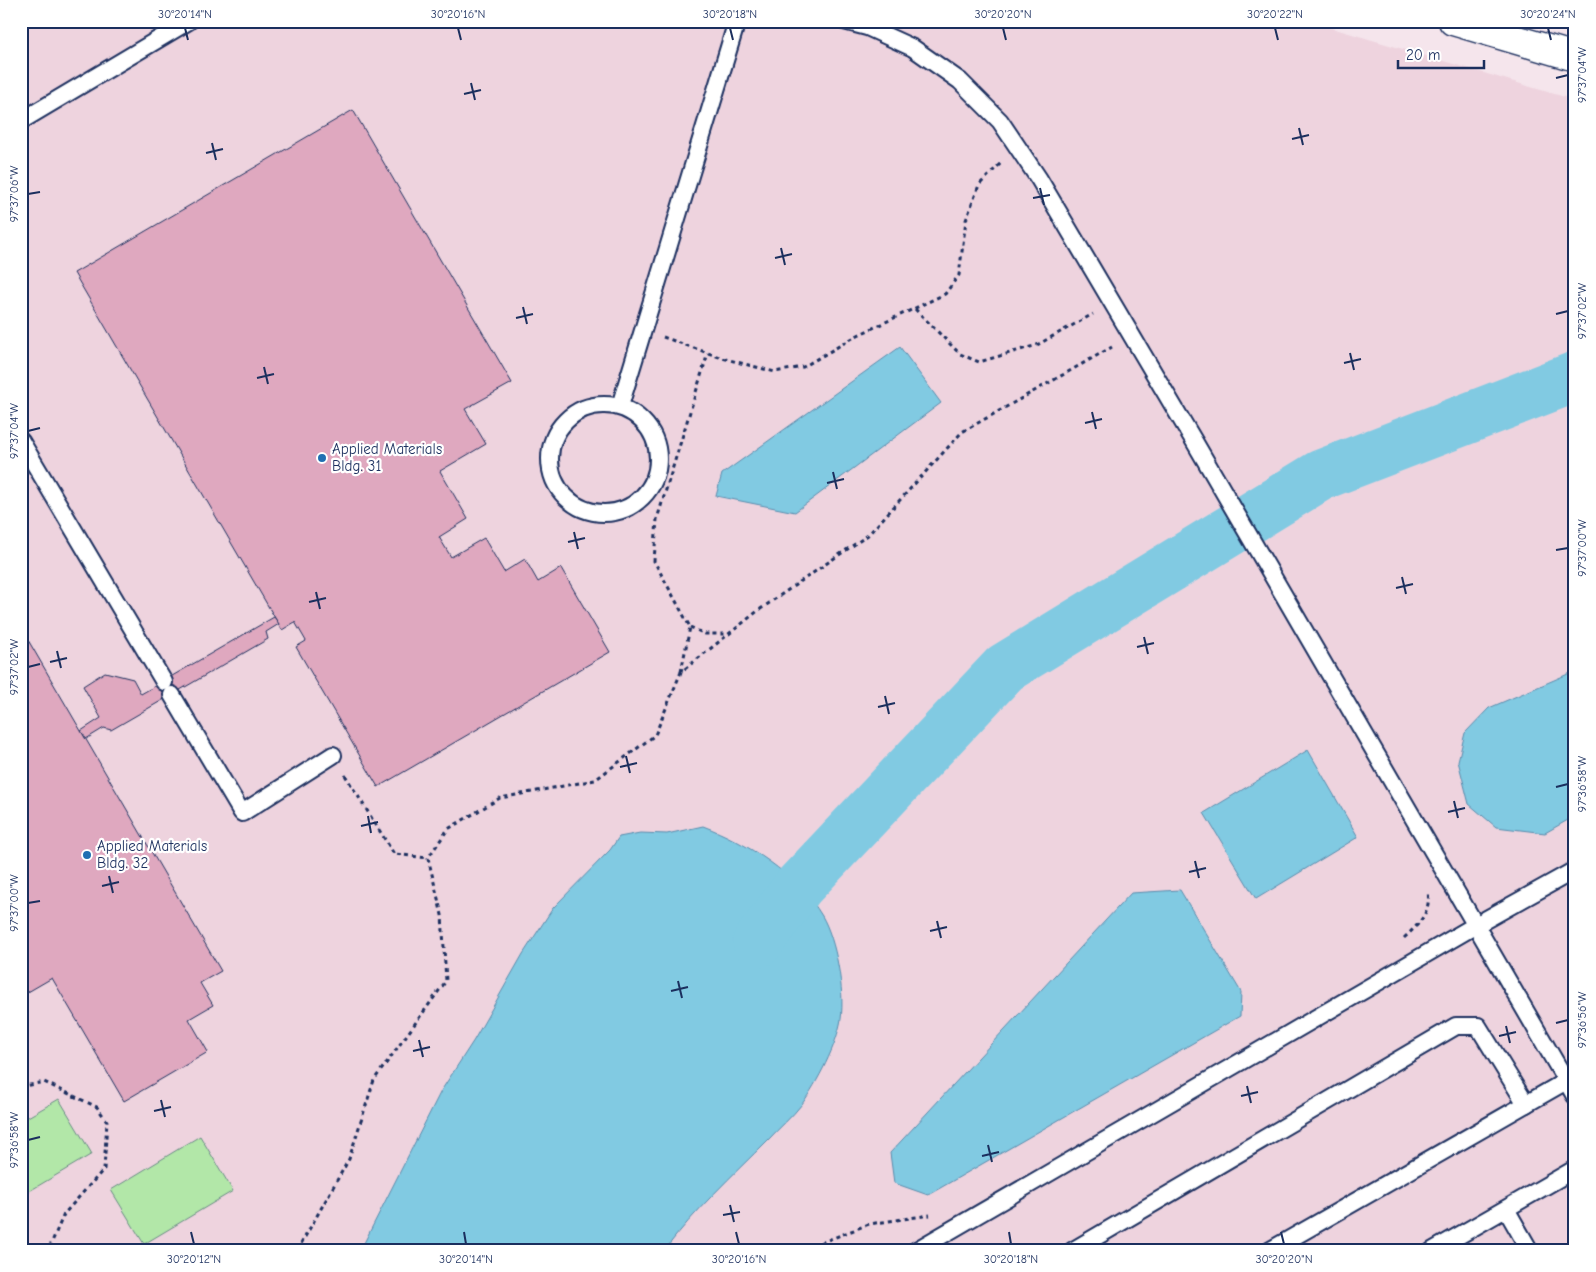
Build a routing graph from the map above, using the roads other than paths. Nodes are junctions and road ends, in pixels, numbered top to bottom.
1 (190, 21) edge
2 (737, 21) edge
3 (844, 21) edge
4 (1453, 21) edge
5 (1575, 57) edge
6 (21, 121) edge
7 (620, 406) junction
8 (21, 441) edge
9 (333, 755) road end
10 (1575, 870) edge
11 (1476, 925) junction
12 (1570, 1078) edge
13 (1575, 1096) edge
14 (1526, 1104) junction
15 (1575, 1169) edge
16 (1506, 1209) junction
17 (915, 1251) edge
18 (1072, 1251) edge
19 (1269, 1251) edge
20 (1432, 1251) edge
21 (1530, 1251) edge

1 - 6 lane
2 - 7 lane
3 - 11 lane
4 - 5 street
7 - 7 lane
8 - 9 lane
10 - 11 lane
11 - 12 lane
11 - 17 lane
12 - 13 lane
12 - 14 lane
14 - 18 lane
14 - 19 lane
15 - 16 lane
16 - 20 lane
16 - 21 lane

